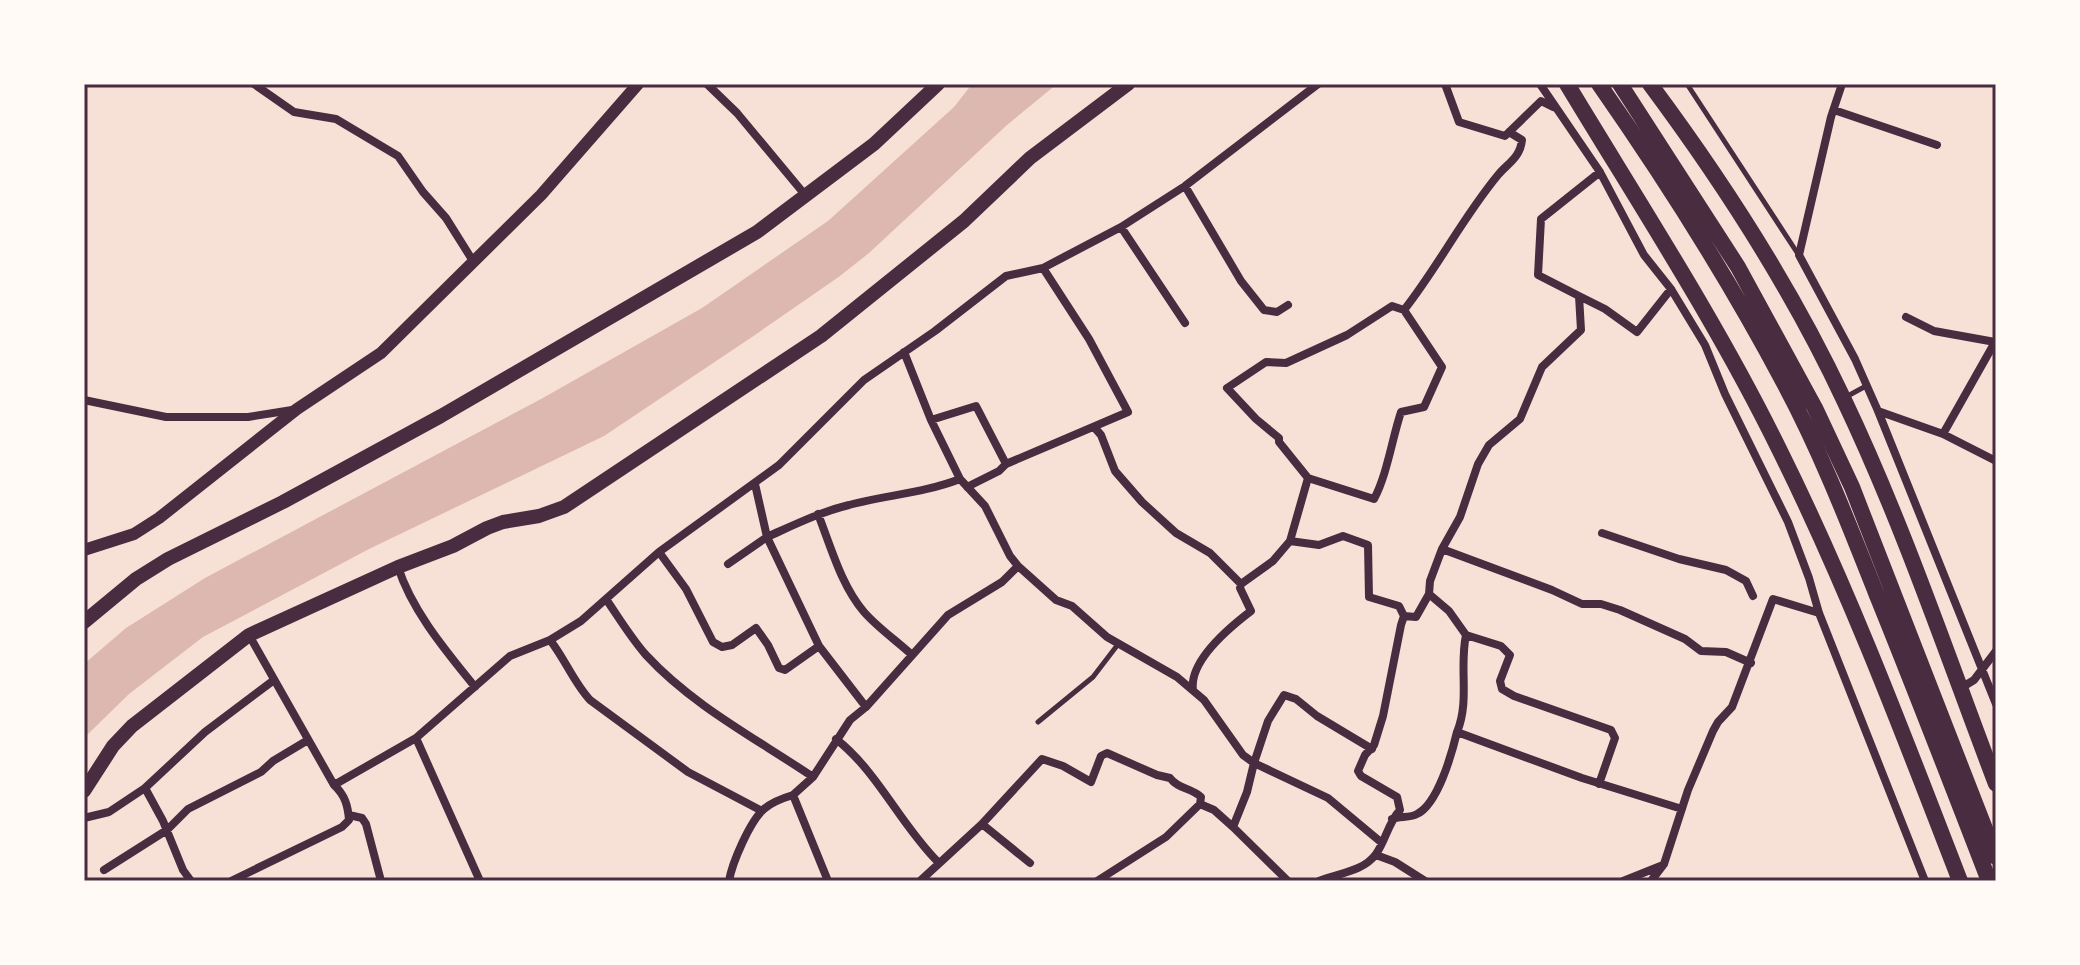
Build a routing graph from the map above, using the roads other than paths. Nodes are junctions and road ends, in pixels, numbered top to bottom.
1 (254, 84) edge
2 (638, 84) edge
3 (707, 84) edge
4 (938, 84) edge
5 (1128, 84) edge
6 (1318, 84) edge
7 (1445, 84) edge
8 (1540, 84) edge
9 (1567, 84) edge
10 (1599, 84) edge
11 (1620, 84) edge
12 (1650, 84) edge
13 (1687, 84) edge
14 (1842, 84) edge
15 (1553, 107) junction
16 (1834, 110) junction
17 (1509, 132) junction
18 (1937, 145) dead end
19 (1600, 172) junction
20 (1185, 186) junction
21 (807, 197) junction
22 (1121, 227) junction
23 (1799, 255) junction
24 (473, 261) junction
25 (1043, 268) junction
26 (1671, 289) junction
27 (1579, 296) junction
28 (1288, 305) dead end
29 (1404, 310) junction
30 (1906, 317) dead end
31 (1185, 323) dead end
32 (1996, 342) edge
33 (904, 352) junction
34 (1866, 386) junction
35 (1843, 398) junction
36 (84, 400) edge
37 (297, 409) junction
38 (1878, 411) junction
39 (931, 420) junction
40 (1094, 427) junction
41 (1943, 434) junction
42 (1996, 461) edge
43 (1006, 464) junction
44 (1308, 478) junction
45 (960, 479) junction
46 (755, 484) junction
47 (967, 487) junction
48 (818, 514) junction
49 (1602, 533) dead end
50 (767, 537) junction
51 (1290, 541) junction
52 (1442, 549) junction
53 (84, 550) edge
54 (659, 552) junction
55 (728, 564) dead end
56 (1018, 566) junction
57 (398, 567) junction
58 (1241, 584) junction
59 (1429, 594) junction
60 (1753, 596) dead end
61 (606, 599) junction
62 (1819, 613) junction
63 (1404, 616) junction
64 (84, 622) edge
65 (249, 635) junction
66 (1466, 635) junction
67 (550, 640) junction
68 (1120, 642) junction
69 (819, 646) junction
70 (1996, 651) edge
71 (912, 655) junction
72 (1751, 663) junction
73 (1983, 668) junction
74 (274, 680) junction
75 (475, 687) junction
76 (1960, 688) junction
77 (1194, 691) junction
78 (1996, 704) edge
79 (866, 707) junction
80 (1038, 722) dead end
81 (1457, 732) junction
82 (416, 738) junction
83 (836, 739) junction
84 (308, 740) junction
85 (1372, 749) junction
86 (1254, 763) junction
87 (813, 777) junction
88 (1599, 784) junction
89 (1996, 784) edge
90 (334, 785) junction
91 (145, 788) junction
92 (84, 791) edge
93 (793, 795) junction
94 (1200, 804) junction
95 (1682, 809) junction
96 (762, 811) junction
97 (349, 815) junction
98 (84, 818) edge
99 (1392, 819) junction
100 (982, 824) junction
101 (1233, 827) junction
102 (167, 830) junction
103 (1382, 843) junction
104 (1376, 855) junction
105 (1996, 857) edge
106 (938, 862) junction
107 (1030, 863) dead end
108 (1664, 864) junction
109 (104, 870) dead end
110 (191, 881) edge
111 (231, 881) edge
112 (381, 881) edge
113 (480, 881) edge
114 (729, 881) edge
115 (828, 881) edge
116 (920, 881) edge
117 (1097, 881) edge
118 (1288, 881) edge
119 (1319, 881) edge
120 (1425, 881) edge
121 (1623, 881) edge
122 (1651, 881) edge
123 (1925, 881) edge
124 (1960, 881) edge
125 (1989, 881) edge

1 - 24 street
2 - 24 street
3 - 21 street
4 - 21 main road
5 - 57 main road
6 - 20 street
7 - 17 street
8 - 15 street
9 - 124 main road
10 - 125 main road
11 - 105 main road
12 - 35 main road
13 - 23 lane
14 - 16 street
15 - 17 street
15 - 19 street
16 - 18 street
16 - 23 street
17 - 29 street
19 - 26 street
19 - 27 street
20 - 22 street
20 - 28 street
21 - 64 main road
22 - 25 street
22 - 31 street
23 - 34 street
24 - 37 street
25 - 33 street
25 - 40 street
26 - 27 street
26 - 62 street
27 - 52 street
29 - 44 street
29 - 44 street
30 - 32 street
32 - 41 street
33 - 39 street
33 - 46 street
34 - 35 lane
34 - 38 street
35 - 76 main road
36 - 37 street
37 - 53 street
38 - 41 street
38 - 73 street
39 - 43 street
39 - 45 street
40 - 43 street
40 - 58 street
41 - 42 street
43 - 47 street
44 - 51 street
45 - 47 street
45 - 48 street
46 - 50 street
46 - 54 street
47 - 56 street
48 - 50 street
48 - 71 street
49 - 60 street
50 - 55 street
50 - 69 street
51 - 58 street
51 - 63 street
52 - 59 street
52 - 72 street
54 - 61 street
54 - 69 street
56 - 68 street
56 - 71 street
57 - 65 main road
57 - 75 street
58 - 77 street
59 - 63 street
59 - 66 street
61 - 67 street
61 - 87 street
62 - 72 street
62 - 123 street
63 - 85 street
65 - 74 street
65 - 92 main road
66 - 81 street
66 - 88 street
67 - 75 street
67 - 96 street
68 - 77 street
68 - 80 lane
69 - 79 street
70 - 73 street
71 - 79 street
72 - 95 street
73 - 76 street
73 - 78 street
74 - 84 street
74 - 91 street
75 - 82 street
76 - 89 main road
77 - 86 street
79 - 83 street
81 - 88 street
81 - 99 street
82 - 90 street
82 - 113 street
83 - 87 street
83 - 106 street
84 - 90 street
84 - 102 street
85 - 86 street
85 - 99 street
86 - 101 street
86 - 103 street
87 - 93 street
88 - 95 street
90 - 97 street
91 - 98 street
91 - 102 street
93 - 96 street
93 - 115 street
94 - 100 street
94 - 101 street
94 - 117 street
95 - 108 street
96 - 114 street
97 - 111 street
97 - 112 street
99 - 103 street
100 - 106 street
100 - 107 street
101 - 118 street
102 - 109 street
102 - 110 street
103 - 104 street
104 - 119 street
104 - 120 street
106 - 116 street
108 - 121 street
108 - 122 street

